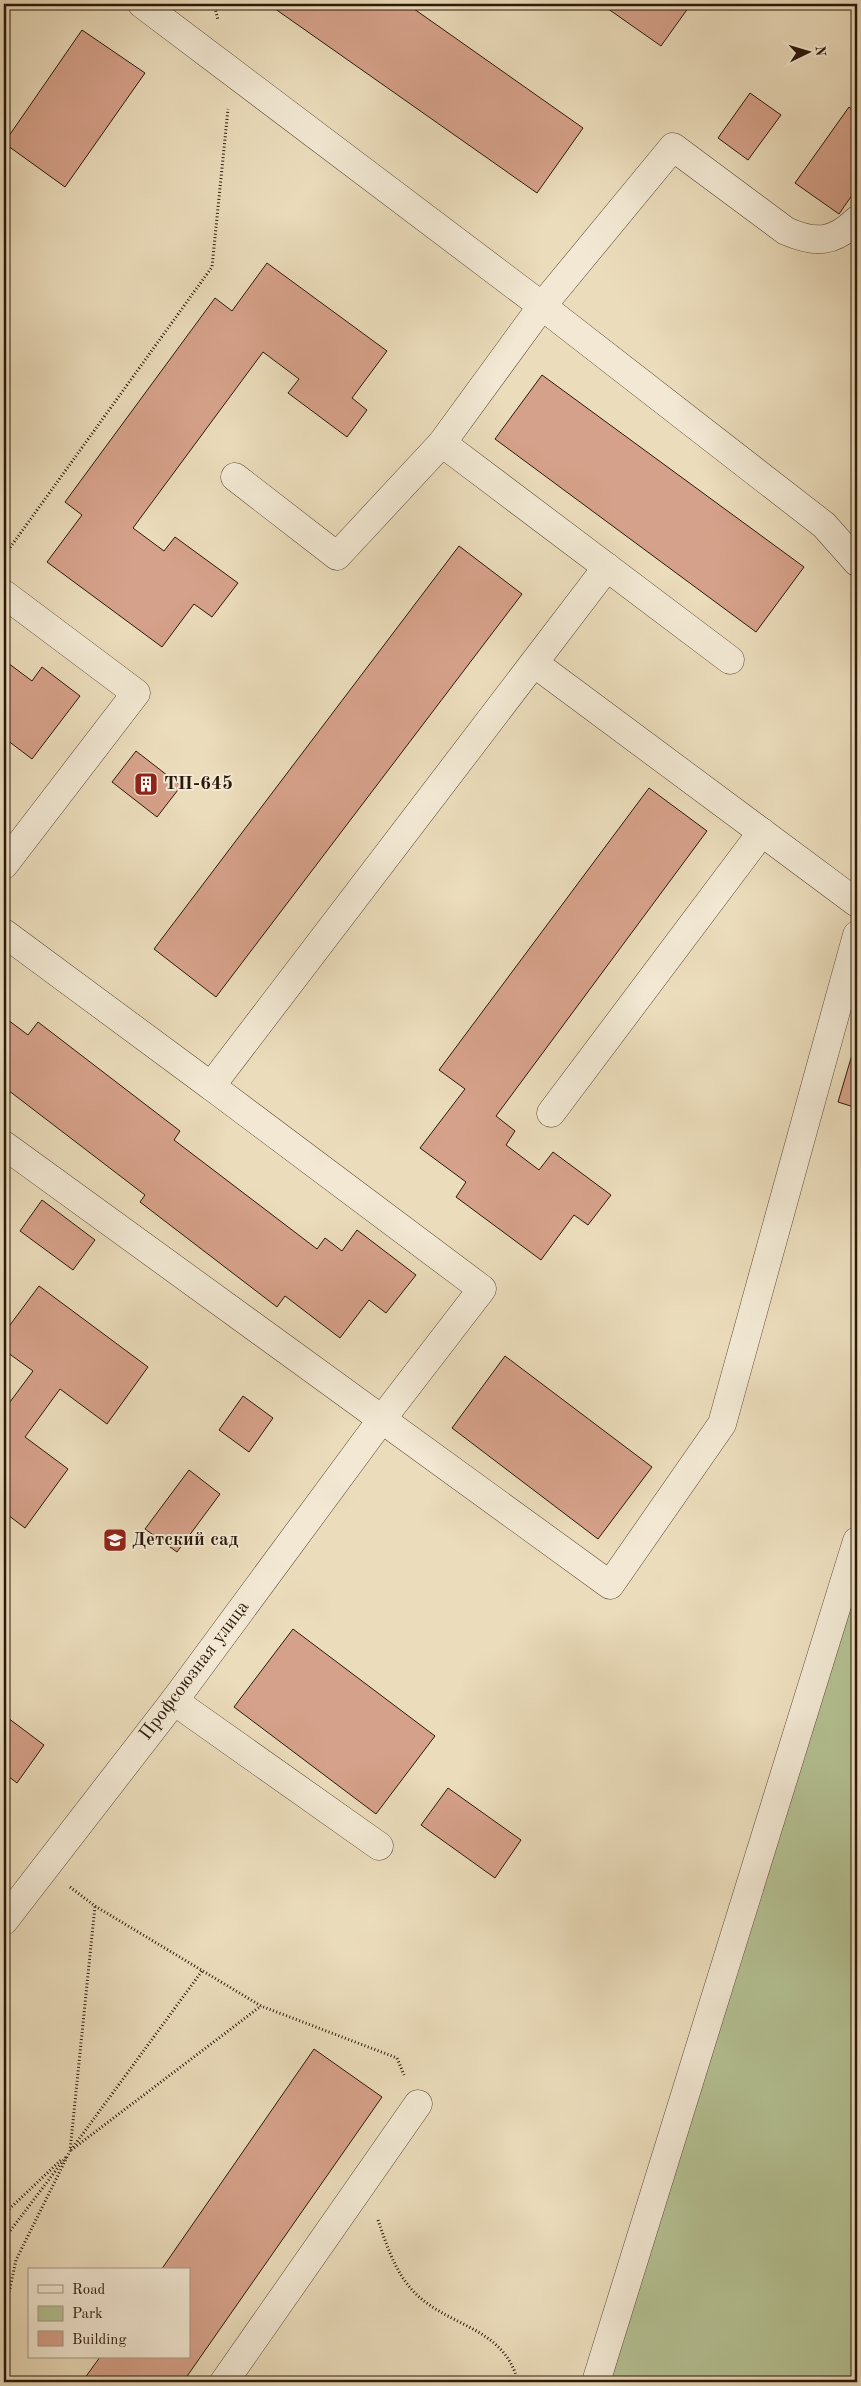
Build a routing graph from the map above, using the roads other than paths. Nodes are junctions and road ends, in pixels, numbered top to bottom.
1 (142, 4) edge
2 (857, 220) edge
3 (542, 306) junction
4 (442, 443) junction
5 (235, 477) dead end
6 (857, 562) edge
7 (607, 568) junction
8 (4, 594) edge
9 (730, 660) dead end
10 (534, 663) junction
11 (762, 832) junction
12 (4, 865) edge
13 (857, 903) edge
14 (4, 933) edge
15 (857, 935) edge
16 (211, 1086) junction
17 (551, 1113) dead end
18 (4, 1145) edge
19 (382, 1419) junction
20 (857, 1540) edge
21 (174, 1701) junction
22 (379, 1846) dead end
23 (4, 1922) edge
24 (418, 2104) road end
25 (224, 2382) edge
26 (596, 2382) edge

1 - 3 street
2 - 3 street
3 - 4 street
3 - 6 street
4 - 5 street
4 - 7 street
7 - 9 street
7 - 10 street
8 - 12 street
10 - 11 street
10 - 16 street
11 - 13 street
11 - 17 street
14 - 16 street
15 - 19 street
16 - 19 street, Профсоюзная улица
18 - 19 street
19 - 21 street, Профсоюзная улица
20 - 26 street
21 - 22 street
21 - 23 street, Профсоюзная улица
24 - 25 street

